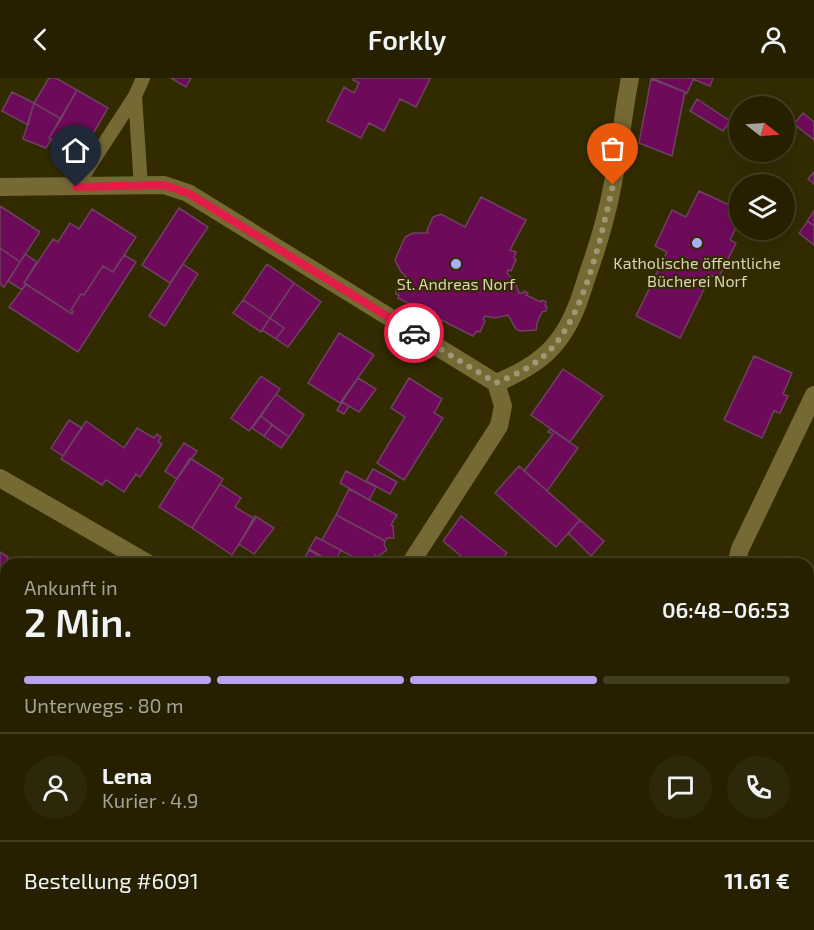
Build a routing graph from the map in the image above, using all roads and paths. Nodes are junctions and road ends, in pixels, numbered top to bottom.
1 (143, 78) edge
2 (630, 78) edge
3 (135, 96) junction
4 (0, 187) edge
5 (76, 187) junction
6 (141, 187) junction
7 (496, 383) junction
8 (814, 395) edge
9 (0, 478) edge
10 (138, 558) edge
11 (414, 558) edge
12 (738, 558) edge

1 - 3 lane
2 - 7 street
3 - 5 lane
3 - 6 lane
4 - 5 street
5 - 6 street
6 - 7 street
7 - 11 street
8 - 12 street
9 - 10 street

